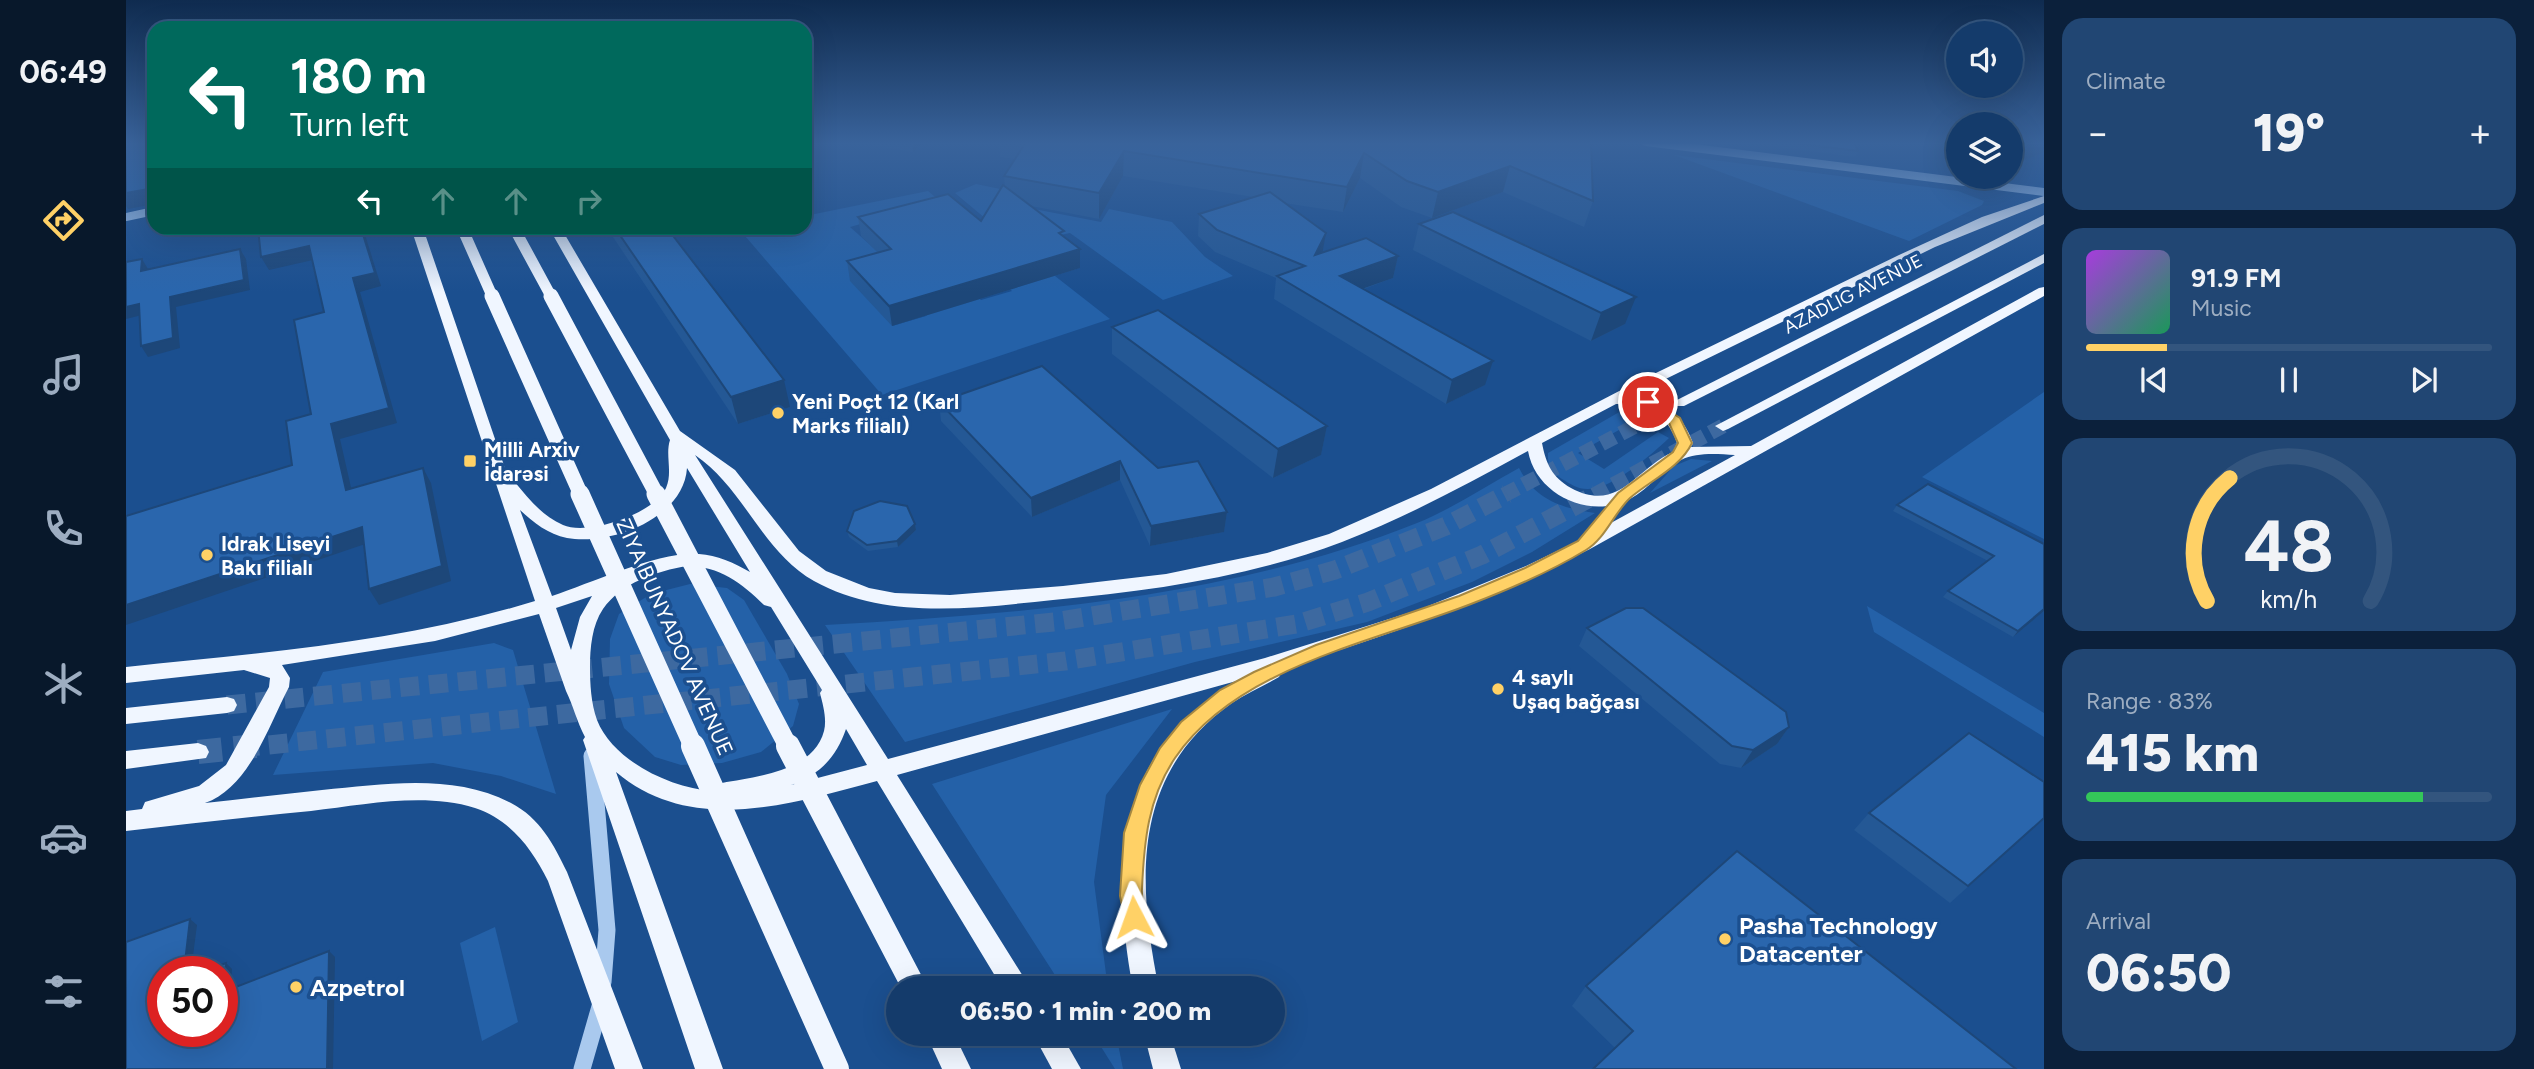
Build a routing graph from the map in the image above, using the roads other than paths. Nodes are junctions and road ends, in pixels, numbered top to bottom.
1 (2017, 192) edge
2 (2039, 200) edge
3 (147, 212) edge
4 (126, 217) edge
5 (2044, 219) edge
6 (418, 235) edge
7 (465, 235) edge
8 (518, 235) edge
9 (559, 235) edge
10 (2044, 258) edge
11 (2044, 291) edge
12 (1610, 401) junction
13 (1679, 403) tunnel mouth
14 (1723, 426) tunnel mouth
15 (674, 433) junction
16 (1534, 441) junction
17 (1752, 451) junction
18 (1679, 454) junction
19 (499, 474) junction
20 (1623, 496) junction
21 (1584, 545) junction
22 (632, 576) junction
23 (545, 606) junction
24 (793, 623) junction
25 (1323, 650) junction
26 (196, 667) junction
27 (126, 675) edge
28 (825, 675) junction
29 (227, 705) tunnel mouth
30 (126, 716) edge
31 (587, 721) junction
32 (198, 752) tunnel mouth
33 (126, 760) edge
34 (884, 770) junction
35 (691, 797) junction
36 (126, 818) edge
37 (908, 976) edge
38 (1010, 976) edge
39 (1144, 976) edge
40 (602, 1000) junction
41 (945, 1046) edge
42 (1053, 1046) edge
43 (1160, 1046) edge
44 (582, 1069) edge
45 (629, 1069) edge
46 (709, 1069) edge
47 (837, 1069) edge
48 (957, 1069) edge
49 (1067, 1069) edge
50 (1167, 1069) edge

1 - 2 street
2 - 12 main road
3 - 4 street
5 - 13 main road, AZADLIG AVENUE
6 - 19 main road
7 - 47 main road, ZIYA BUNYADOV AVENUE, bridge
8 - 37 main road, ZIYA BUNYADOV AVENUE, bridge
9 - 15 main road
10 - 14 main road
11 - 17 main road
12 - 16 main road
12 - 18 main road
15 - 16 main road
15 - 19 main road
15 - 24 main road
16 - 20 main road
17 - 18 main road
17 - 21 main road
18 - 20 main road
19 - 23 main road
20 - 21 main road
21 - 25 main road
22 - 23 main road
22 - 24 main road
22 - 31 main road
23 - 26 main road
23 - 31 main road
24 - 28 main road
25 - 34 main road
25 - 39 main road
26 - 27 main road
26 - 36 main road
28 - 34 main road
28 - 35 main road
29 - 30 main road
31 - 35 main road
31 - 40 street
31 - 46 main road
32 - 33 main road
34 - 35 main road
34 - 38 main road
36 - 40 main road
40 - 44 street
40 - 45 main road
41 - 48 main road
42 - 49 main road
43 - 50 main road

